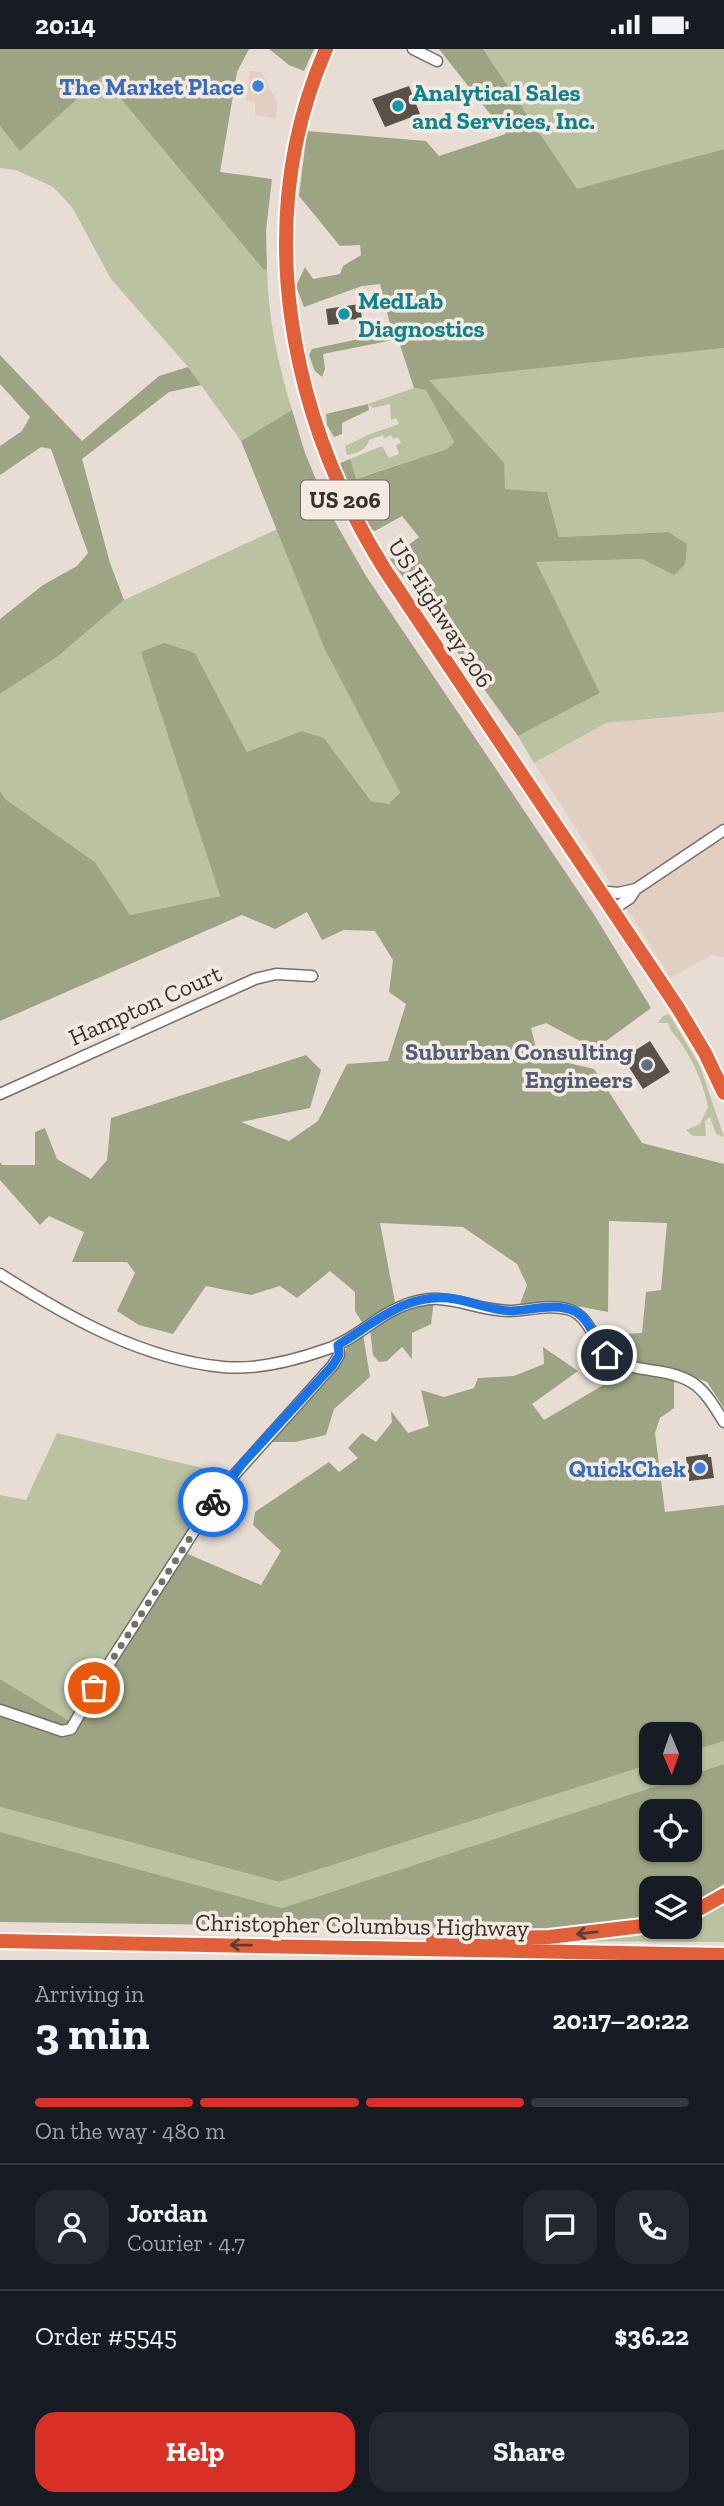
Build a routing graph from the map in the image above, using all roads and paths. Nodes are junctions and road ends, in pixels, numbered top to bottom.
1 (326, 49) edge
2 (413, 49) edge
3 (437, 61) dead end
4 (724, 830) edge
5 (636, 889) junction
6 (599, 891) junction
7 (612, 910) junction
8 (312, 976) dead end
9 (724, 1093) edge
10 (0, 1094) edge
11 (0, 1274) edge
12 (338, 1345) junction
13 (724, 1422) edge
14 (0, 1710) edge
15 (724, 1895) edge
16 (702, 1907) edge
17 (639, 1926) edge
18 (0, 1941) edge
19 (267, 1946) junction
20 (724, 1955) edge

1 - 6 highway, US Highway 206 / US 206
2 - 3 street
4 - 5 street
5 - 6 street
5 - 7 street
6 - 7 highway, US 206
7 - 9 highway, US 206
8 - 10 street, Hampton Court
11 - 12 street
12 - 13 street
12 - 14 street
15 - 16 highway
17 -> 19 highway
19 -> 18 highway, Christopher Columbus Highway
19 - 20 highway, Christopher Columbus Highway

